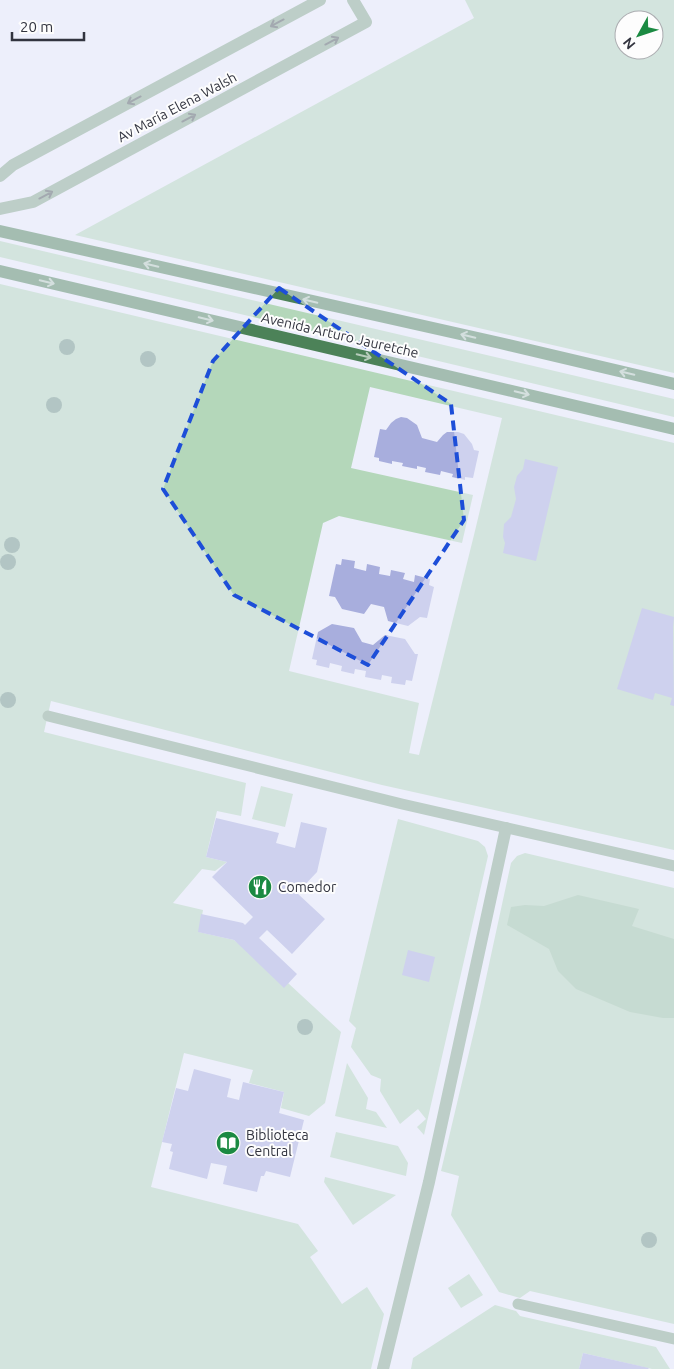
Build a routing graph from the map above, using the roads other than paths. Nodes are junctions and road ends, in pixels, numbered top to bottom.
1 (320, 0) edge
2 (353, 0) edge
3 (0, 176) edge
4 (0, 209) edge
5 (0, 231) edge
6 (0, 271) edge
7 (674, 384) edge
8 (674, 429) edge
9 (48, 716) dead end
10 (506, 828) junction
11 (674, 866) edge
12 (518, 1304) dead end
13 (674, 1338) edge
14 (383, 1369) edge

1 -> 3 street, Av María Elena Walsh
4 -> 2 street, Av María Elena Walsh
7 -> 5 main road, Avenida Arturo Jauretche
6 -> 8 main road, Avenida Arturo Jauretche
9 - 10 lane
10 - 11 lane
10 - 14 street
12 - 13 lane

